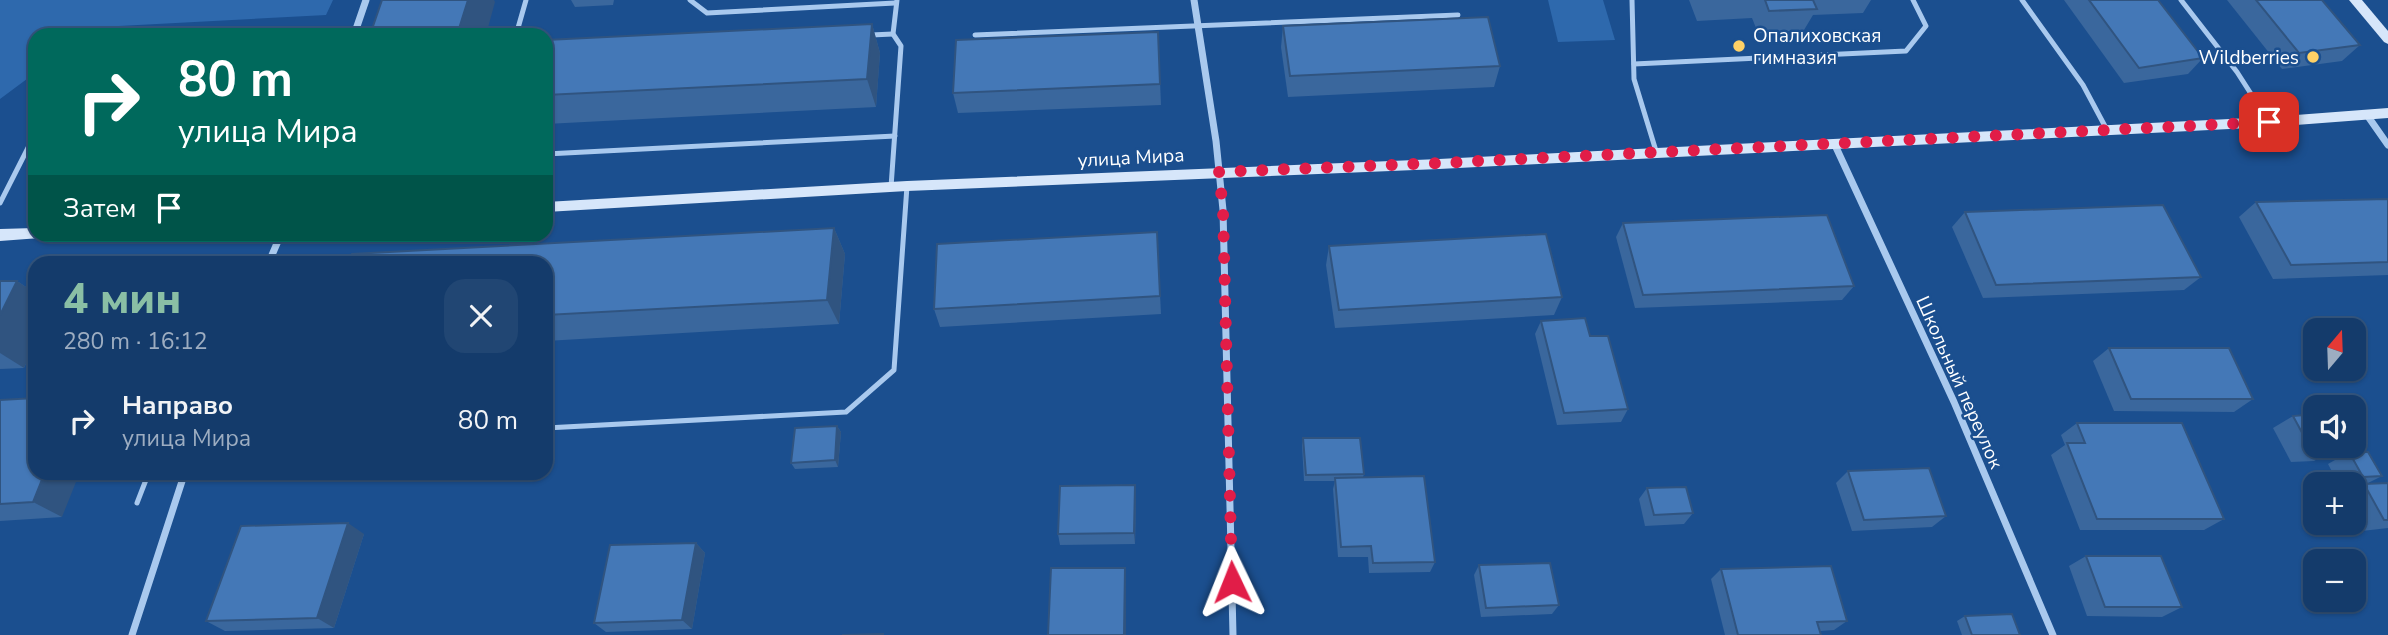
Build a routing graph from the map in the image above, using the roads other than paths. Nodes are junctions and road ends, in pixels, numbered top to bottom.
1 (366, 0) edge
2 (526, 0) edge
3 (690, 0) edge
4 (1194, 0) edge
5 (1632, 0) edge
6 (1913, 0) edge
7 (2022, 0) edge
8 (2181, 0) edge
9 (2355, 0) edge
10 (896, 2) edge
11 (1458, 15) edge
12 (1199, 26) junction
13 (356, 28) edge
14 (518, 28) edge
15 (893, 34) junction
16 (975, 35) dead end
17 (865, 36) edge
18 (2388, 39) edge
19 (1634, 64) junction
20 (2388, 113) edge
21 (2367, 115) junction
22 (2269, 122) junction
23 (2107, 130) junction
24 (895, 136) junction
25 (1834, 143) junction
26 (2388, 145) edge
27 (28, 148) edge
28 (1656, 151) junction
29 (553, 154) edge
30 (1219, 172) junction
31 (906, 186) junction
32 (891, 187) junction
33 (0, 202) edge
34 (553, 207) edge
35 (28, 234) edge
36 (0, 235) edge
37 (553, 428) edge
38 (146, 480) edge
39 (182, 480) edge
40 (137, 503) dead end
41 (132, 635) edge
42 (1233, 635) edge
43 (2053, 635) edge

1 - 13 street
2 - 14 lane
3 - 10 lane
4 - 12 street
5 - 19 lane
6 - 19 lane
7 - 23 lane
8 - 22 lane
9 - 18 street
10 - 15 lane
11 - 12 lane
12 - 16 lane
12 - 30 street
15 - 17 lane
15 - 24 lane
19 - 28 lane
20 - 21 street, улица Мира
21 - 22 street, улица Мира
21 - 26 street
22 - 23 street, улица Мира
23 - 25 street, улица Мира
24 - 29 lane
24 - 32 lane
25 - 28 street, улица Мира
25 - 43 street, Школьный переулок
27 - 33 lane
28 - 30 street, улица Мира
30 - 31 street, улица Мира
30 - 42 street
31 - 32 street, улица Мира
31 - 37 lane
32 - 34 street, улица Мира
35 - 36 street
38 - 40 lane
39 - 41 street

